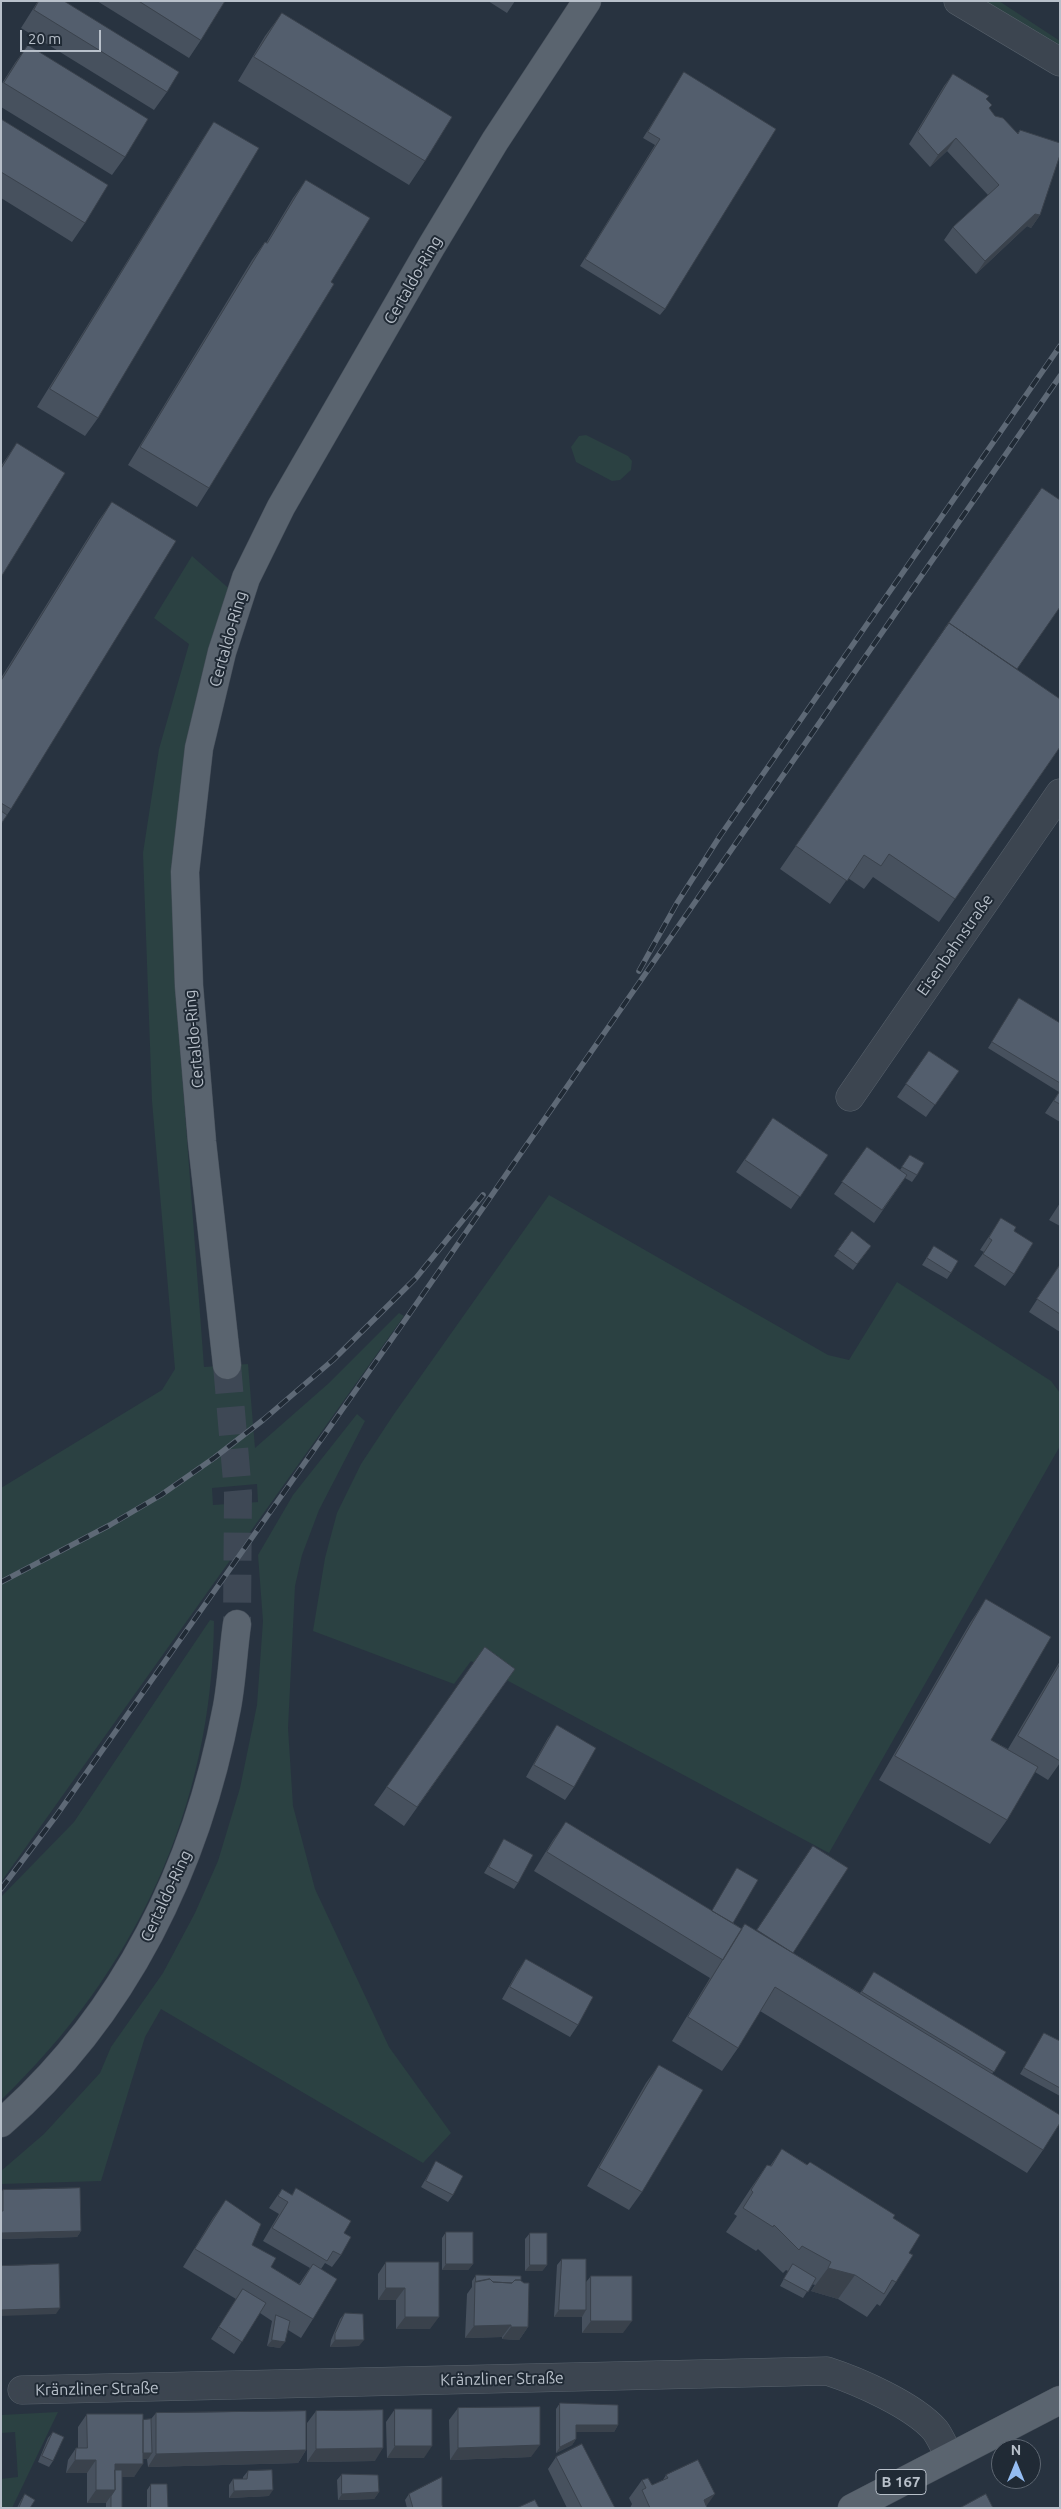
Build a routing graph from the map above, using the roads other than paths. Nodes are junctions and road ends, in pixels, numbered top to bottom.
1 (587, 1) edge
2 (958, 1) edge
3 (1060, 62) edge
4 (1060, 793) edge
5 (850, 1097) dead end
6 (227, 1366) tunnel mouth
7 (236, 1624) tunnel mouth
8 (1, 2123) edge
9 (22, 2390) dead end
10 (1060, 2400) edge
11 (950, 2457) junction
12 (852, 2508) edge

1 - 6 main road, Certaldo-Ring
2 - 3 street
4 - 5 street, Eisenbahnstraße
7 - 8 main road, Certaldo-Ring
9 - 11 street, Kränzliner Straße
10 - 11 main road, B 167
11 - 12 main road, B 167

